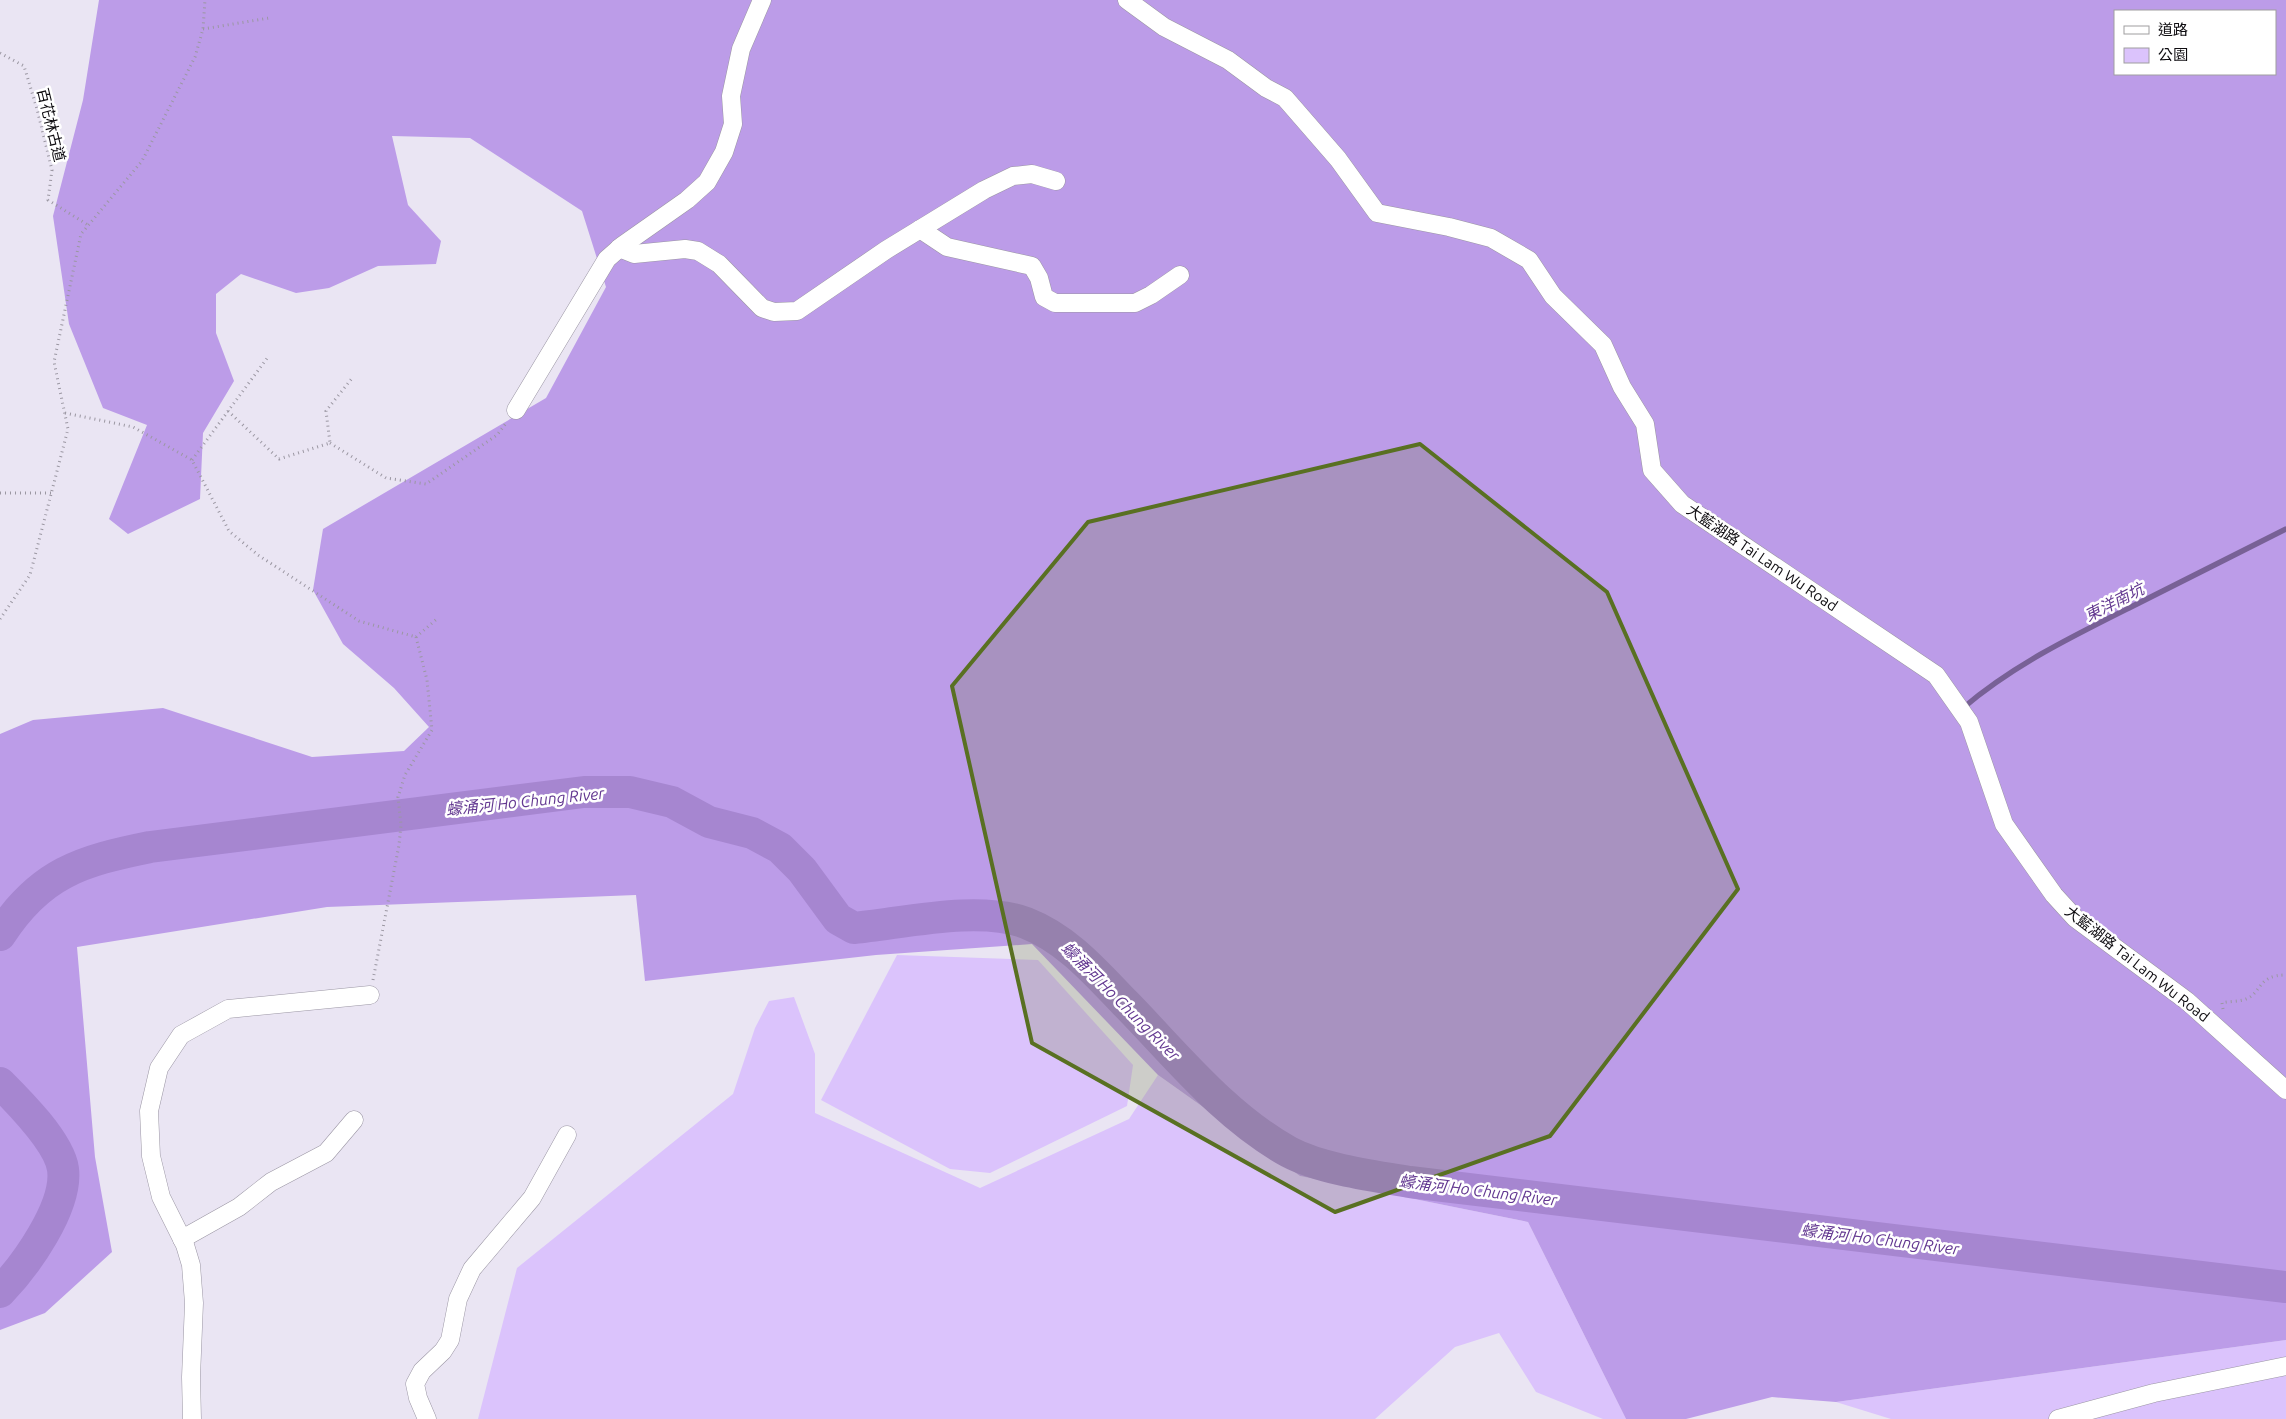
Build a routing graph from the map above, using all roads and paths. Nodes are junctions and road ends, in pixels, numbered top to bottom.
1 (205, 0) edge
2 (762, 0) edge
3 (1127, 0) edge
4 (269, 18) dead end
5 (202, 29) junction
6 (0, 53) edge
7 (1056, 181) dead end
8 (88, 225) junction
9 (920, 229) junction
10 (619, 248) junction
11 (1180, 276) dead end
12 (268, 357) dead end
13 (353, 377) dead end
14 (516, 410) joint
15 (228, 411) junction
16 (65, 413) junction
17 (330, 443) junction
18 (192, 460) junction
19 (0, 493) edge
20 (52, 493) junction
21 (438, 618) dead end
22 (0, 619) edge
23 (416, 637) junction
24 (2286, 975) edge
25 (370, 995) joint
26 (2204, 1016) junction
27 (2286, 1090) edge
28 (354, 1120) dead end
29 (568, 1135) dead end
30 (182, 1240) junction
31 (2286, 1366) edge
32 (192, 1419) edge
33 (428, 1419) edge
34 (2058, 1419) edge

1 - 5 path
2 - 10 street
3 - 26 street, 大藍湖路 Tai Lam Wu Road
4 - 5 path
5 - 8 path
6 - 8 path, 百花林古道
7 - 9 street
8 - 16 path
9 - 10 street
9 - 11 street
10 - 14 street
12 - 15 path
13 - 17 path
14 - 17 path
15 - 17 path
15 - 18 path
16 - 18 path
16 - 20 path
18 - 23 path
19 - 20 path
20 - 22 path
21 - 23 path
23 - 25 path
24 - 26 path
25 - 30 street
26 - 27 street, 大藍湖路 Tai Lam Wu Road
28 - 30 street
29 - 33 street
30 - 32 street
31 - 34 street

